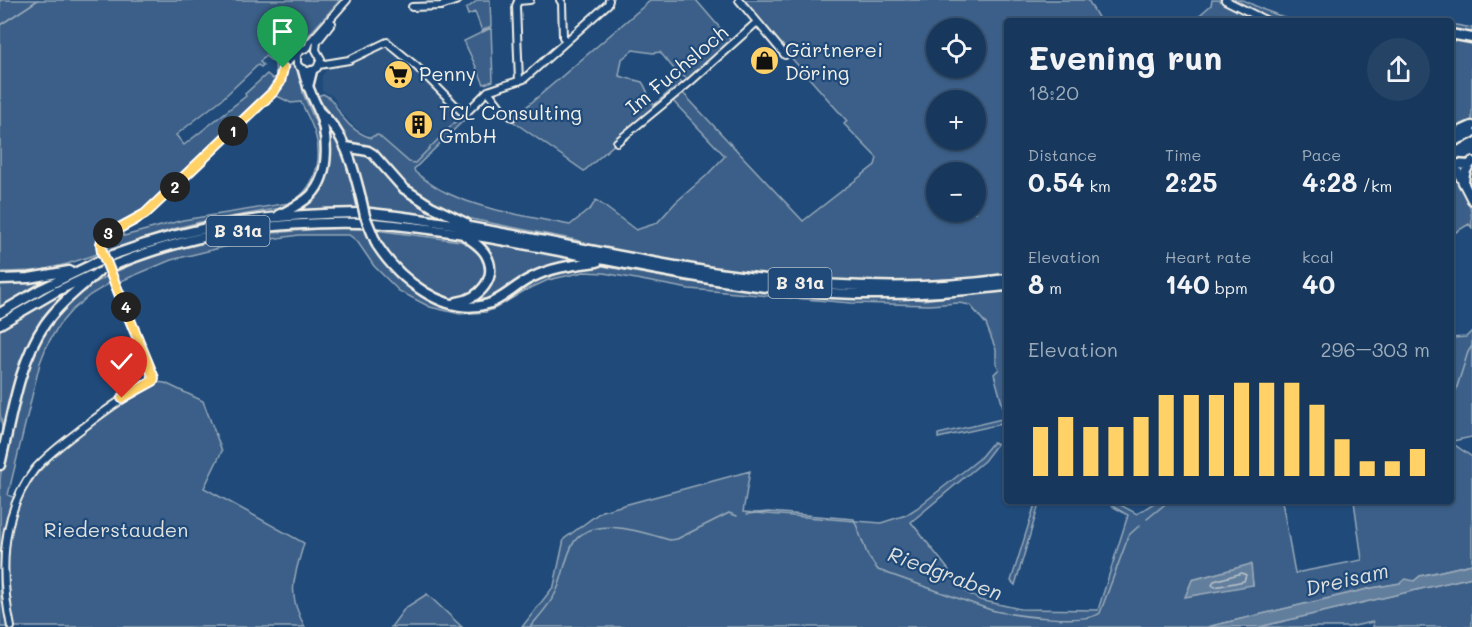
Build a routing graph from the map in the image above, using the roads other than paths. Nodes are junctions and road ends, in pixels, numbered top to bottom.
1 (347, 0) edge
2 (352, 0) edge
3 (458, 0) edge
4 (530, 0) edge
5 (560, 0) edge
6 (609, 0) edge
7 (739, 0) edge
8 (1225, 0) edge
9 (412, 7) dead end
10 (1261, 18) edge
11 (757, 22) junction
12 (1454, 35) edge
13 (1472, 38) edge
14 (566, 40) junction
15 (308, 47) junction
16 (318, 53) junction
17 (297, 55) junction
18 (785, 55) dead end
19 (344, 60) junction
20 (283, 68) junction
21 (308, 68) junction
22 (519, 81) junction
23 (488, 91) junction
24 (318, 110) junction
25 (512, 117) dead end
26 (1472, 128) edge
27 (1454, 135) edge
28 (1454, 140) edge
29 (617, 142) dead end
30 (346, 147) junction
31 (1454, 164) edge
32 (1470, 164) edge
33 (1454, 167) edge
34 (1462, 181) junction
35 (1472, 200) edge
36 (359, 213) dead end
37 (370, 213) dead end
38 (279, 216) junction
39 (363, 223) dead end
40 (374, 224) dead end
41 (472, 226) junction
42 (462, 234) junction
43 (115, 260) junction
44 (603, 261) junction
45 (95, 268) junction
46 (81, 269) junction
47 (0, 279) edge
48 (1004, 279) edge
49 (1004, 286) edge
50 (451, 302) junction
51 (0, 313) edge
52 (0, 324) edge
53 (0, 465) edge
54 (11, 627) edge

1 - 15 street
2 - 16 street
3 - 9 street
4 - 22 street
5 - 14 street
6 - 14 street
7 - 11 street
8 - 10 street
11 - 18 street
11 - 29 street, Im Fuchsloch
12 - 13 highway
14 - 22 street
15 - 16 street
15 - 17 street
16 - 19 street
16 - 21 street
17 - 20 street
17 - 21 street
19 - 21 street
19 - 23 street
20 - 21 street
20 - 54 street
21 - 24 highway
22 - 23 street
23 - 25 street
24 - 30 highway
24 - 38 highway
26 - 27 highway
26 - 28 highway
30 - 41 highway
30 - 50 highway, bridge
31 - 32 highway
32 - 34 highway
33 - 34 highway
34 - 35 main road
36 - 38 highway, B 31a
37 - 41 highway, B 31a
38 - 43 highway, B 31a
39 - 43 highway, B 31a
40 - 42 highway, B 31a
41 - 48 highway, B 31a
42 - 44 highway, B 31a
42 - 50 highway
43 - 45 highway, B 31a, bridge
44 - 49 highway, B 31a
44 - 50 highway
45 - 46 highway, B 31a
45 - 52 highway, B 31a
45 - 53 highway
46 - 47 highway
46 - 51 highway, B 31a

